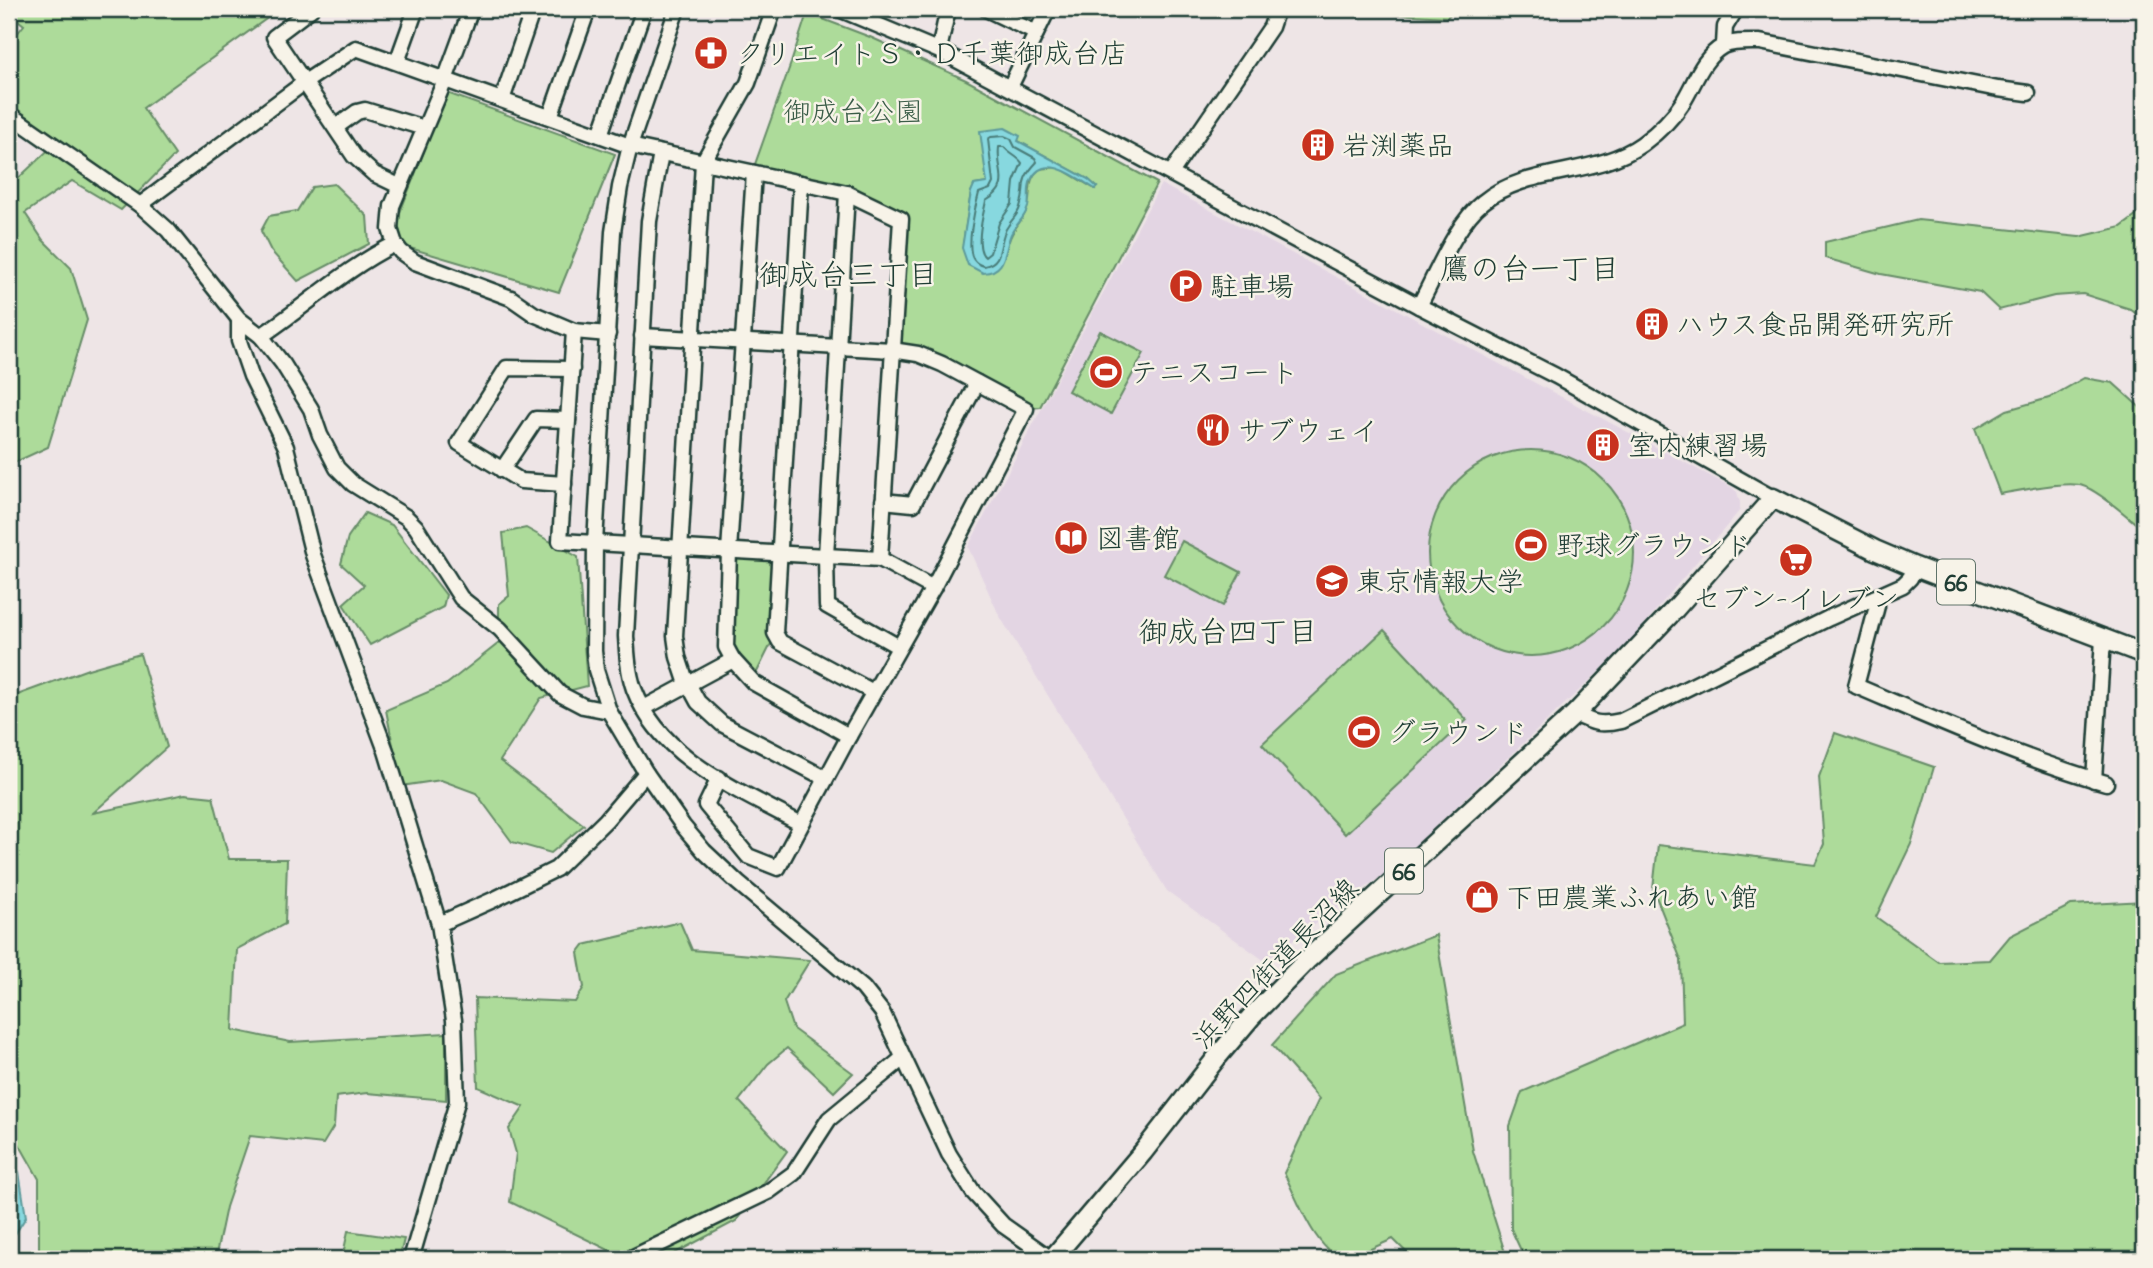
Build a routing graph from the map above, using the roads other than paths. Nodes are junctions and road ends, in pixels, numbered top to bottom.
1 (311, 9) edge
2 (471, 9) edge
3 (533, 9) edge
4 (588, 9) edge
5 (644, 9) edge
6 (677, 9) edge
7 (774, 9) edge
8 (948, 9) edge
9 (986, 9) edge
10 (1048, 9) edge
11 (1277, 9) edge
12 (1736, 9) edge
13 (412, 10) edge
14 (844, 10) edge
15 (1036, 33) junction
16 (1724, 45) junction
17 (939, 50) junction
18 (397, 62) junction
19 (444, 80) junction
20 (305, 82) junction
21 (1010, 87) junction
22 (2028, 93) dead end
23 (502, 100) junction
24 (9, 114) edge
25 (550, 117) junction
26 (336, 127) junction
27 (425, 128) junction
28 (600, 135) junction
29 (630, 146) junction
30 (661, 153) junction
31 (703, 162) junction
32 (754, 173) junction
33 (1171, 173) junction
34 (801, 183) junction
35 (399, 186) junction
36 (847, 193) junction
37 (139, 205) junction
38 (395, 244) junction
39 (1419, 306) junction
40 (239, 319) junction
41 (574, 331) junction
42 (608, 334) junction
43 (261, 336) junction
44 (642, 336) junction
45 (692, 338) junction
46 (743, 341) junction
47 (790, 344) junction
48 (838, 346) junction
49 (892, 349) junction
50 (572, 369) junction
51 (977, 383) junction
52 (568, 420) junction
53 (502, 470) junction
54 (564, 484) junction
55 (1773, 498) junction
56 (883, 501) junction
57 (596, 543) junction
58 (630, 545) junction
59 (679, 548) junction
60 (729, 551) junction
61 (780, 554) junction
62 (826, 556) junction
63 (880, 559) junction
64 (1916, 567) junction
65 (933, 588) junction
66 (1874, 598) junction
67 (2103, 639) junction
68 (899, 647) junction
69 (2144, 654) edge
70 (733, 660) junction
71 (688, 683) junction
72 (873, 692) junction
73 (644, 708) junction
74 (609, 712) junction
75 (1575, 714) junction
76 (849, 736) junction
77 (646, 774) junction
78 (719, 778) junction
79 (825, 778) junction
80 (801, 824) junction
81 (439, 924) junction
82 (903, 1058) junction
83 (411, 1259) edge
84 (629, 1259) edge
85 (1051, 1259) edge

1 - 20 street
2 - 19 street
3 - 23 street
4 - 25 street
5 - 28 street
6 - 29 street
7 - 31 street
8 - 17 street
9 - 15 street
10 - 15 street
11 - 33 street
12 - 16 street
13 - 18 street
14 - 17 street
15 - 21 street
16 - 22 street
16 - 39 street
17 - 21 street
18 - 19 street
18 - 20 street
19 - 23 street
19 - 27 street
20 - 26 street
20 - 37 street
21 - 33 street
23 - 25 street
24 - 37 street
25 - 28 street
26 - 27 street
26 - 35 street
27 - 35 street
28 - 29 street
29 - 30 street
29 - 42 street
30 - 31 street
30 - 44 street
31 - 32 street
31 - 45 street
32 - 34 street
32 - 46 street
33 - 39 street
34 - 36 street
34 - 47 street
35 - 38 street
36 - 48 street
36 - 49 street
37 - 40 street
38 - 41 street
38 - 43 street
39 - 55 street
40 - 43 street
40 - 81 street
41 - 42 street
41 - 50 street
42 - 57 street
43 - 74 street
44 - 45 street
44 - 58 street
45 - 46 street
45 - 59 street
46 - 47 street
46 - 60 street
47 - 48 street
47 - 61 street
48 - 49 street
48 - 62 street
49 - 51 street
49 - 56 street
50 - 52 street
50 - 53 street
51 - 56 street
51 - 65 street
52 - 53 street
52 - 54 street
53 - 54 street
54 - 57 street
55 - 64 main road, 66
55 - 75 main road, 浜野四街道長沼線 / 66
56 - 63 street
57 - 58 street
57 - 74 street
58 - 59 street
58 - 73 street
59 - 60 street
59 - 71 street
60 - 61 street
60 - 70 street
61 - 62 street
61 - 72 street
62 - 63 street
62 - 68 street
63 - 65 street
64 - 66 street
64 - 67 main road, 66
65 - 68 street
66 - 67 street
66 - 75 street
67 - 69 main road, 66
68 - 72 street
70 - 71 street
70 - 76 street
71 - 73 street
71 - 79 street
72 - 76 street
73 - 78 street
74 - 77 street
75 - 85 main road, 浜野四街道長沼線 / 66
76 - 79 street
77 - 81 street
77 - 82 street
78 - 80 street
78 - 80 street
79 - 80 street
81 - 83 street
82 - 84 street
82 - 85 street

